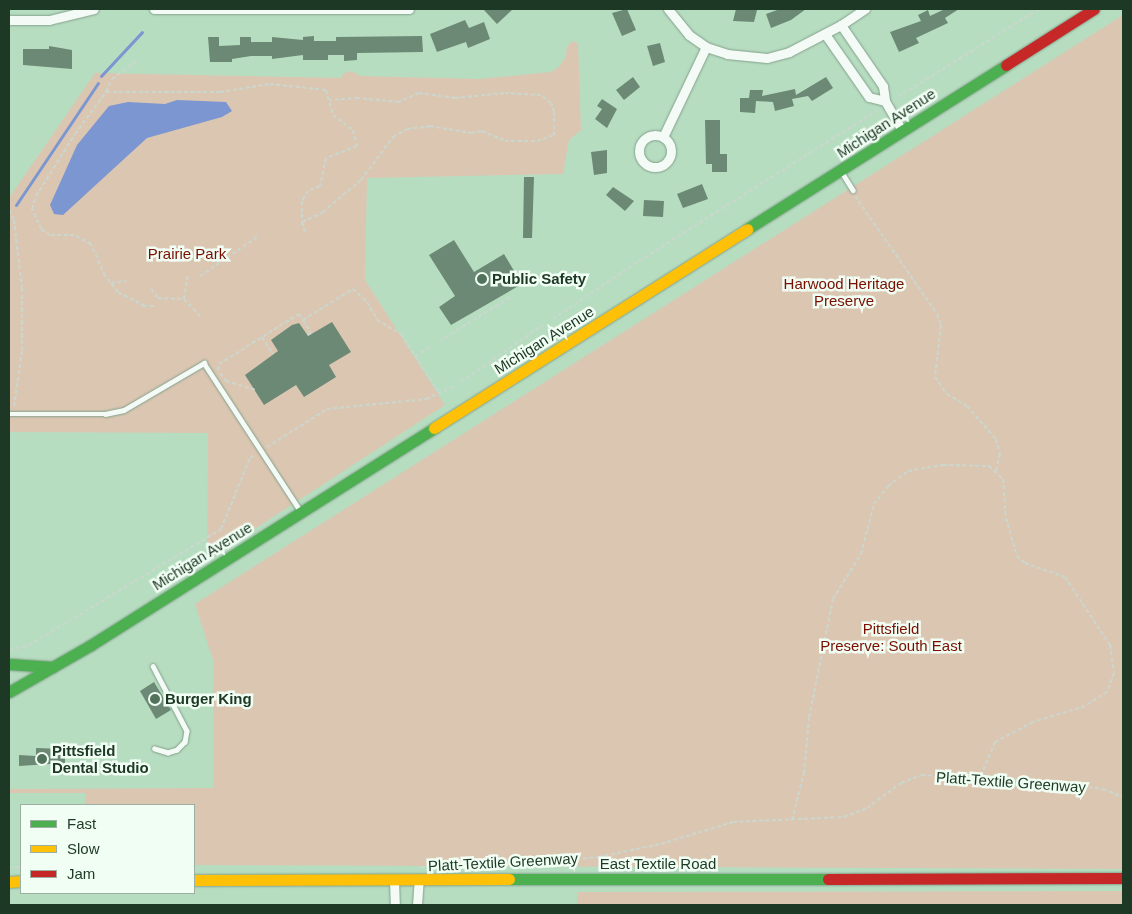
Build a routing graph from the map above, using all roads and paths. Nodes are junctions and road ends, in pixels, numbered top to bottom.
1 (94, 9) edge
2 (154, 9) edge
3 (409, 9) edge
4 (668, 9) edge
5 (865, 9) edge
6 (1039, 9) edge
7 (1094, 9) edge
8 (9, 20) edge
9 (842, 26) junction
10 (825, 34) junction
11 (706, 47) junction
12 (135, 62) dead end
13 (106, 92) junction
14 (898, 97) dead end
15 (330, 100) junction
16 (885, 101) junction
17 (876, 111) dead end
18 (902, 130) junction
19 (663, 137) dead end
20 (840, 170) junction
21 (853, 190) joint
22 (9, 210) edge
23 (302, 222) junction
24 (305, 232) dead end
25 (257, 237) dead end
26 (188, 274) dead end
27 (200, 276) dead end
28 (126, 281) dead end
29 (110, 283) junction
30 (151, 288) dead end
31 (512, 296) dead end
32 (184, 298) junction
33 (154, 306) dead end
34 (200, 316) dead end
35 (553, 319) dead end
36 (303, 320) junction
37 (543, 325) dead end
38 (307, 335) dead end
39 (262, 337) junction
40 (440, 341) dead end
41 (430, 347) dead end
42 (273, 354) dead end
43 (415, 356) junction
44 (461, 382) dead end
45 (454, 386) dead end
46 (255, 390) dead end
47 (438, 391) junction
48 (14, 408) dead end
49 (9, 414) edge
50 (268, 447) dead end
51 (257, 453) dead end
52 (996, 472) junction
53 (301, 512) junction
54 (9, 650) edge
55 (9, 664) edge
56 (153, 666) dead end
57 (53, 667) junction
58 (9, 692) edge
59 (155, 749) dead end
60 (980, 776) junction
61 (1123, 797) edge
62 (792, 820) junction
63 (415, 867) dead end
64 (1123, 878) edge
65 (419, 879) junction
66 (195, 880) edge
67 (394, 880) junction
68 (395, 905) edge
69 (417, 905) edge

1 - 8 street
2 - 3 street
4 - 11 street
5 - 9 street
6 - 14 path
7 - 18 main road, Michigan Avenue
9 - 10 street
9 - 16 street
10 - 11 street
10 - 16 street
11 - 19 street
12 - 13 path
13 - 15 path
13 - 29 path
15 - 23 path
15 - 23 path
16 - 18 street
17 - 35 path
18 - 20 main road, Michigan Avenue
20 - 21 lane
20 - 53 main road, Michigan Avenue
21 - 52 path
22 - 48 path
23 - 24 path
25 - 27 path
26 - 32 path
28 - 29 path
29 - 33 path
30 - 32 path
31 - 40 path
32 - 34 path
36 - 38 path
36 - 39 path
36 - 43 path
37 - 44 path
39 - 42 path
39 - 46 path
41 - 43 path
43 - 47 path
45 - 47 path
47 - 50 path
49 - 53 lane
51 - 54 path
52 - 60 path
52 - 62 path
53 - 57 main road, Michigan Avenue
55 - 57 main road
56 - 59 lane
57 - 58 main road, Michigan Avenue
60 - 61 path, Platt-Textile Greenway
60 - 62 path, Platt-Textile Greenway
62 - 63 path, Platt-Textile Greenway
64 - 65 main road, East Textile Road
65 - 67 main road, East Textile Road
65 - 69 street
66 - 67 main road, East Textile Road
67 - 68 street

